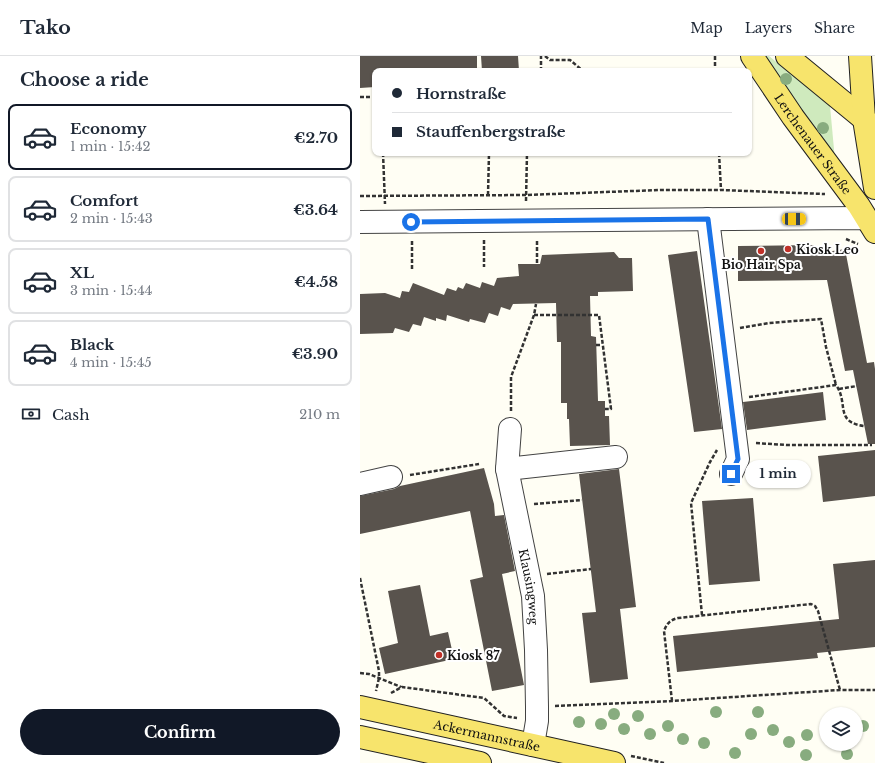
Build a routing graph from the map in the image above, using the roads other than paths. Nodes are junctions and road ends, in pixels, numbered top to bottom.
1 (752, 56) edge
2 (787, 56) edge
3 (860, 56) edge
4 (870, 124) edge
5 (875, 188) edge
6 (708, 219) junction
7 (360, 222) edge
8 (872, 226) edge
9 (510, 430) road end
10 (616, 458) dead end
11 (507, 469) junction
12 (731, 474) dead end
13 (391, 477) road end
14 (360, 484) edge
15 (366, 709) edge
16 (360, 737) edge
17 (533, 745) junction
18 (480, 763) edge
19 (614, 763) edge

1 - 8 main road, Lerchenauer Straße
2 - 4 main road
3 - 4 main road
4 - 5 main road
6 - 7 street
6 - 8 street
6 - 12 street
9 - 11 street, Klausingweg
10 - 11 street
11 - 17 street, Klausingweg
13 - 14 street
15 - 17 main road, Ackermannstraße
16 - 18 main road
17 - 19 main road, Ackermannstraße

